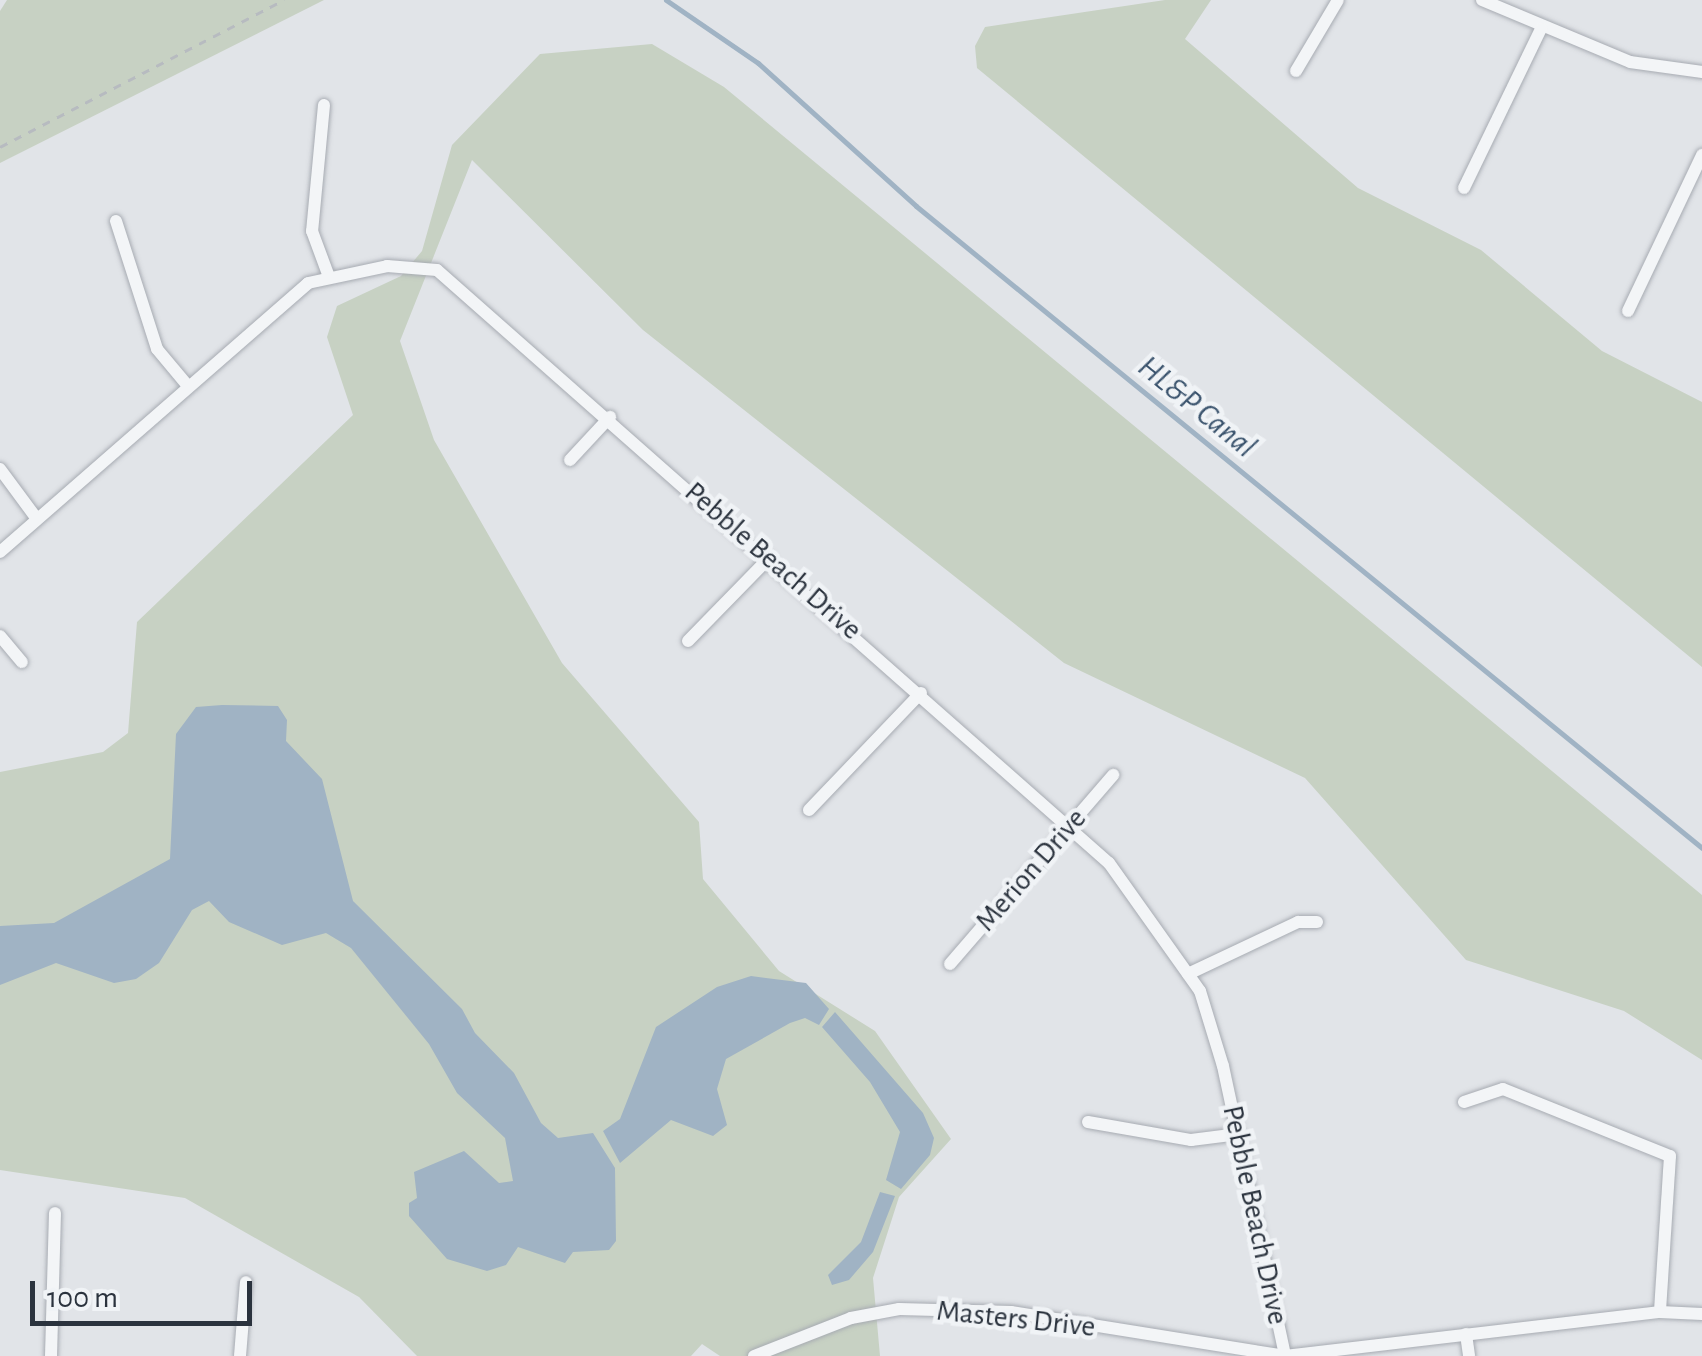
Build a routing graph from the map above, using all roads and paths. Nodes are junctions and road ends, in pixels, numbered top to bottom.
1 (284, 0) edge
2 (1338, 0) edge
3 (1482, 0) edge
4 (1541, 29) junction
5 (1296, 71) dead end
6 (1702, 72) edge
7 (324, 105) dead end
8 (0, 147) edge
9 (1702, 155) edge
10 (1464, 188) dead end
11 (116, 222) dead end
12 (329, 277) junction
13 (1628, 311) dead end
14 (188, 386) junction
15 (610, 417) junction
16 (570, 460) dead end
17 (0, 469) edge
18 (36, 520) junction
19 (0, 552) edge
20 (769, 558) junction
21 (0, 636) edge
22 (688, 641) dead end
23 (22, 662) dead end
24 (921, 693) junction
25 (1113, 776) dead end
26 (809, 810) dead end
27 (1068, 827) junction
28 (1317, 922) dead end
29 (950, 964) dead end
30 (1188, 974) junction
31 (1464, 1102) dead end
32 (1088, 1122) dead end
33 (1239, 1134) junction
34 (55, 1212) dead end
35 (246, 1282) dead end
36 (1660, 1312) junction
37 (1702, 1314) edge
38 (1466, 1334) junction
39 (50, 1356) edge
40 (240, 1356) edge
41 (754, 1356) edge
42 (1285, 1356) edge
43 (1469, 1356) edge

1 - 8 path
2 - 5 street
3 - 4 street
4 - 6 street
4 - 10 street
7 - 12 street
9 - 13 street
11 - 14 street
12 - 14 street, Pebble Beach Drive
12 - 15 street, Pebble Beach Drive
14 - 18 street, Pebble Beach Drive
15 - 16 street
15 - 20 street, Pebble Beach Drive
17 - 18 street
18 - 19 street, Pebble Beach Drive
20 - 22 street
20 - 24 street, Pebble Beach Drive
21 - 23 street
24 - 26 street
24 - 27 street, Pebble Beach Drive
25 - 27 street, Merion Drive
27 - 29 street, Merion Drive
27 - 30 street, Pebble Beach Drive
28 - 30 street
30 - 33 street, Pebble Beach Drive
31 - 36 street
32 - 33 street
33 - 42 street, Pebble Beach Drive
34 - 39 street
35 - 40 street
36 - 37 street, Masters Drive
36 - 38 street, Masters Drive
38 - 42 street, Masters Drive
38 - 43 street
41 - 42 street, Masters Drive

